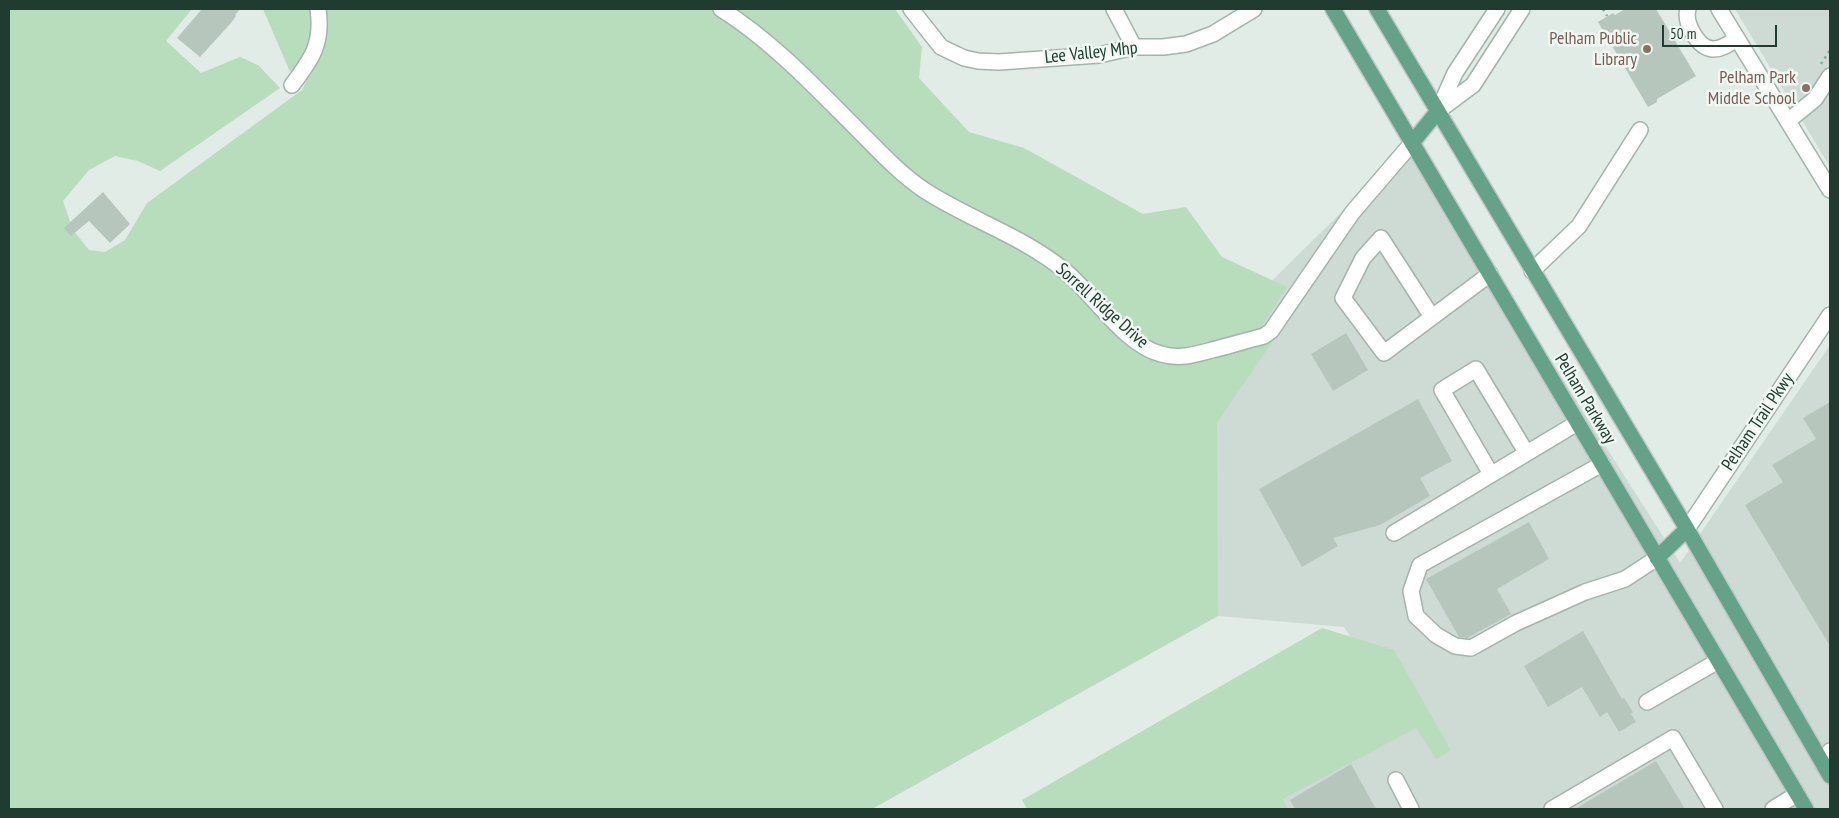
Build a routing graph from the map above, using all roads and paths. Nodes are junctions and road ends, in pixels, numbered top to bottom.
1 (318, 9) edge
2 (721, 9) edge
3 (911, 9) edge
4 (1114, 9) edge
5 (1254, 9) edge
6 (1333, 9) edge
7 (1377, 9) edge
8 (1497, 9) edge
9 (1522, 9) edge
10 (1603, 9) edge
11 (1688, 9) edge
12 (1719, 9) edge
13 (1607, 16) dead end
14 (1737, 38) junction
15 (1134, 47) junction
16 (1830, 76) edge
17 (292, 85) dead end
18 (1438, 111) junction
19 (1788, 122) junction
20 (1640, 130) dead end
21 (1412, 142) junction
22 (1830, 190) edge
23 (1532, 271) junction
24 (1490, 274) junction
25 (1830, 315) edge
26 (1432, 317) junction
27 (1577, 422) junction
28 (1526, 452) junction
29 (1602, 464) junction
30 (1491, 474) junction
31 (1687, 529) junction
32 (1394, 533) dead end
33 (1657, 558) junction
34 (1718, 661) junction
35 (1647, 702) dead end
36 (1828, 763) edge
37 (1396, 780) dead end
38 (1797, 794) junction
39 (1411, 809) edge
40 (1552, 809) edge
41 (1715, 809) edge
42 (1773, 809) edge
43 (1806, 809) edge

1 - 17 street
2 - 21 street, Sorrell Ridge Drive
3 - 15 street, Lee Valley Mhp
4 - 15 street
5 - 15 street, Lee Valley Mhp
6 - 21 main road, Pelham Parkway
7 - 18 main road, Pelham Parkway
8 - 18 street
9 - 18 street
10 - 13 path
11 - 14 street
12 - 14 street
14 - 19 street
16 - 19 street
18 - 21 main road
18 - 23 main road, Pelham Parkway
19 - 22 street
20 - 23 street
21 - 24 main road, Pelham Parkway
23 - 31 main road, Pelham Parkway
24 - 26 street
24 - 27 main road, Pelham Parkway
25 - 31 street, Pelham Trail Pkwy
26 - 26 street
27 - 28 street
27 - 29 main road, Pelham Parkway
28 - 30 street
28 - 30 street
29 - 33 main road, Pelham Parkway
29 - 33 street
30 - 32 street
31 - 33 main road
31 - 36 main road, Pelham Parkway
33 - 34 main road, Pelham Parkway
34 - 35 street
34 - 38 main road, Pelham Parkway
37 - 39 street
38 - 42 street
38 - 43 main road, Pelham Parkway
40 - 41 street

